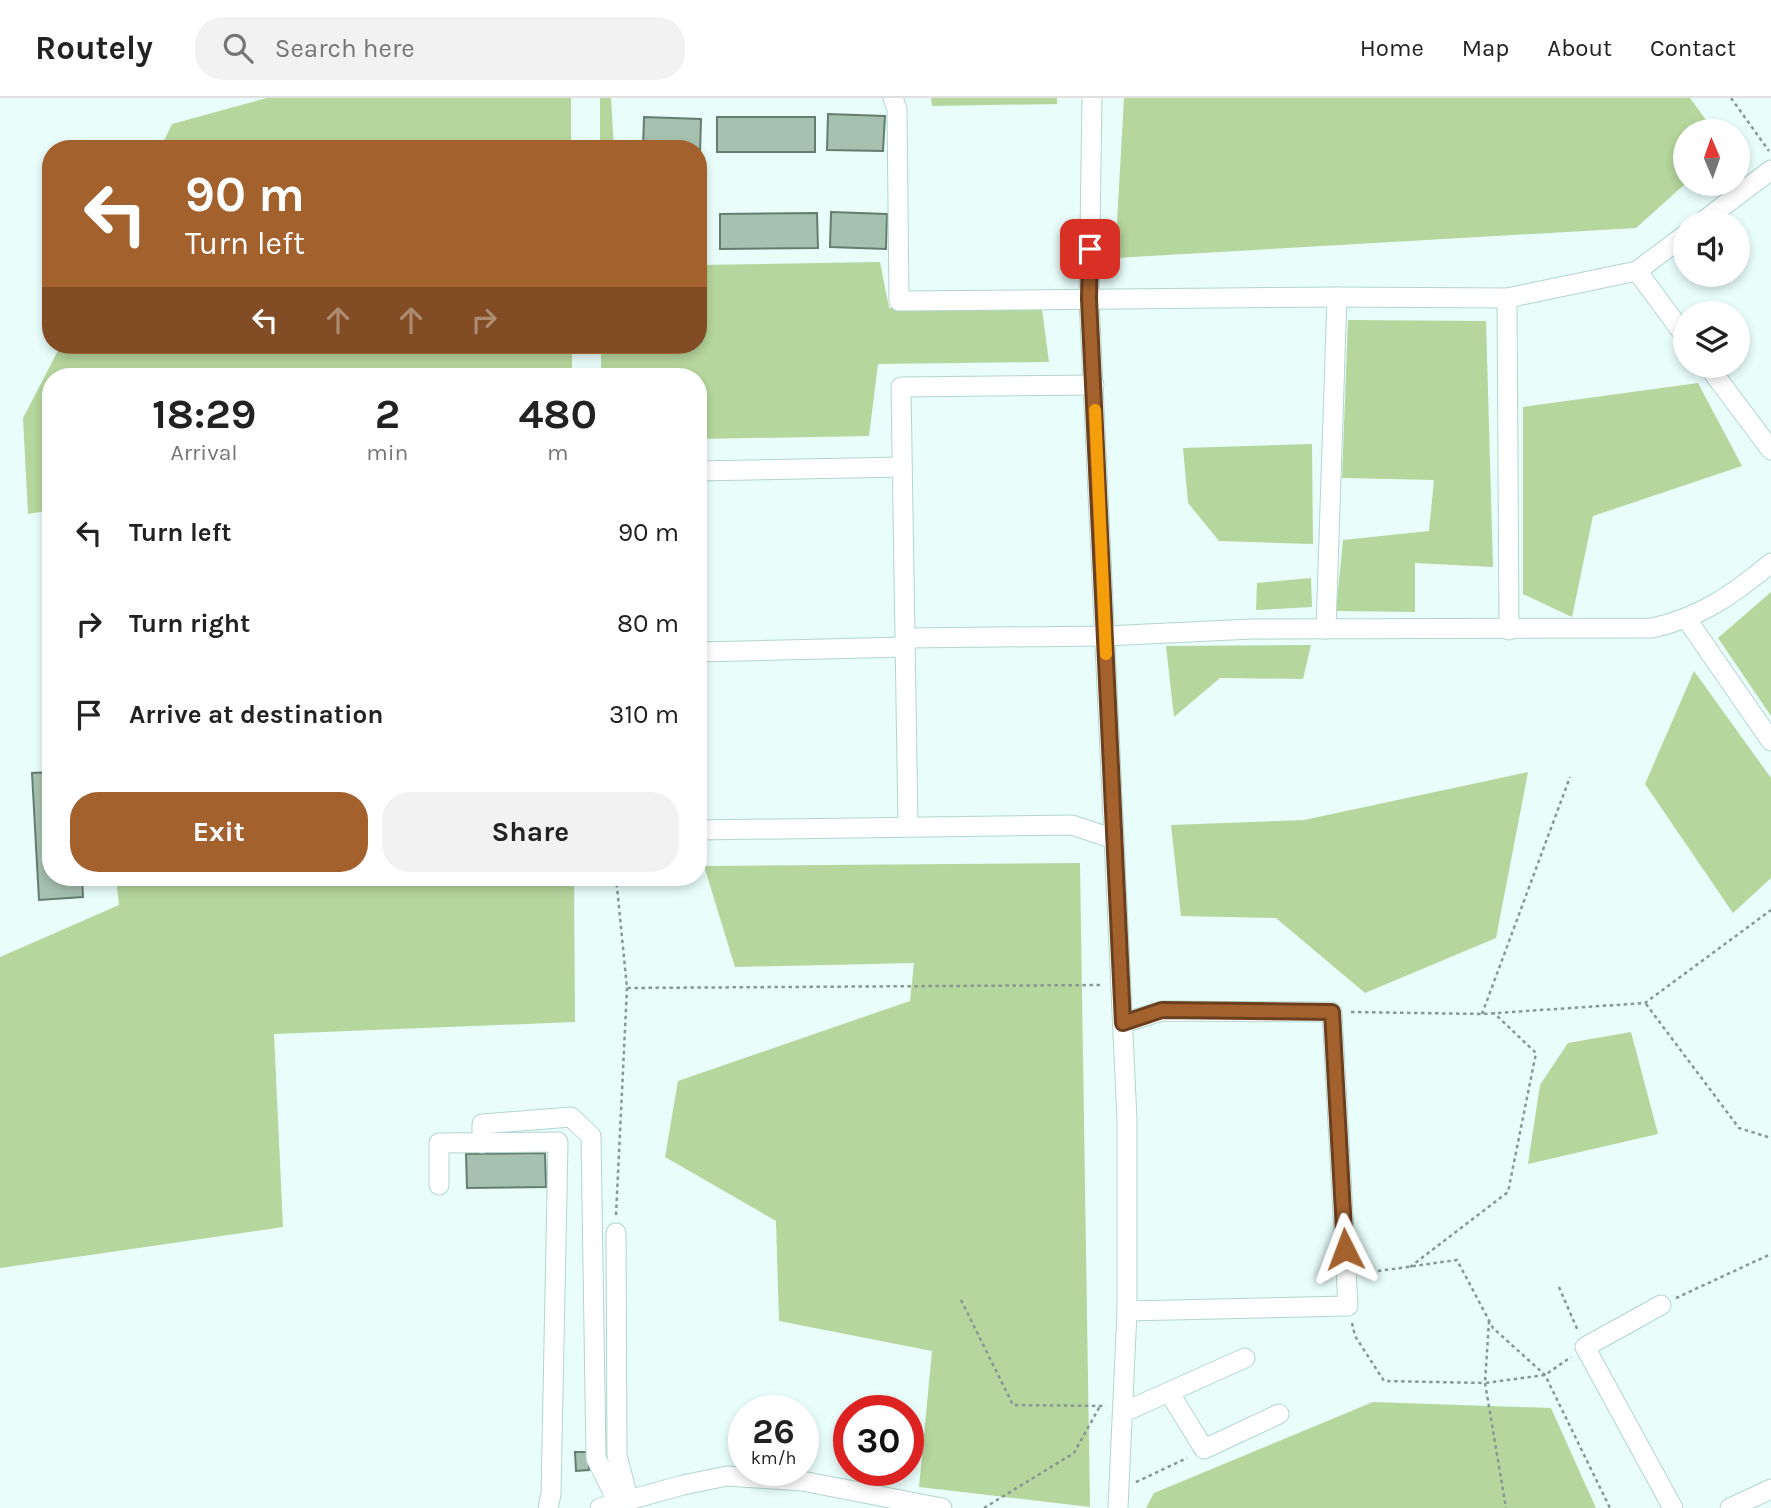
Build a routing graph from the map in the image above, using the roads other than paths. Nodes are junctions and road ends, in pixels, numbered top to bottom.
1 (893, 98) edge
2 (1092, 98) edge
3 (1771, 170) edge
4 (1718, 210) edge
5 (1673, 244) edge
6 (1637, 271) junction
7 (1337, 297) junction
8 (1507, 298) junction
9 (1089, 299) junction
10 (1673, 320) edge
11 (1717, 378) edge
12 (1094, 385) junction
13 (1771, 450) edge
14 (902, 467) junction
15 (707, 471) edge
16 (1771, 563) edge
17 (1686, 618) junction
18 (1326, 629) junction
19 (1509, 630) junction
20 (1105, 636) junction
21 (905, 642) junction
22 (707, 652) edge
23 (1771, 741) edge
24 (908, 826) junction
25 (707, 830) edge
26 (1114, 839) junction
27 (1123, 1023) junction
28 (482, 1143) junction
29 (439, 1185) dead end
30 (615, 1233) road end
31 (1661, 1305) road end
32 (1127, 1311) junction
33 (1245, 1358) dead end
34 (1169, 1392) junction
35 (1124, 1410) junction
36 (1279, 1414) dead end
37 (1771, 1489) edge
38 (1119, 1499) edge
39 (616, 1504) edge
40 (548, 1508) edge
41 (942, 1508) edge
42 (1672, 1508) edge
43 (1730, 1508) edge

1 - 9 street
2 - 9 street
3 - 4 street
5 - 6 street
6 - 8 street
6 - 10 street
7 - 8 street
7 - 9 street
7 - 18 street
8 - 19 street
9 - 12 street
11 - 13 street
12 - 14 street
12 - 20 street
14 - 15 street
14 - 21 street
16 - 17 street
17 - 19 street
17 - 23 street
18 - 19 street
18 - 20 street
20 - 21 street
20 - 26 street
21 - 22 street
21 - 24 street
24 - 25 street
24 - 26 street
26 - 27 street
27 - 32 street
27 - 32 street
28 - 29 street
28 - 39 street
28 - 40 street
30 - 39 street
31 - 42 street
32 - 35 street
33 - 34 street
34 - 35 street
34 - 36 street
35 - 38 street
37 - 43 street
39 - 41 street

